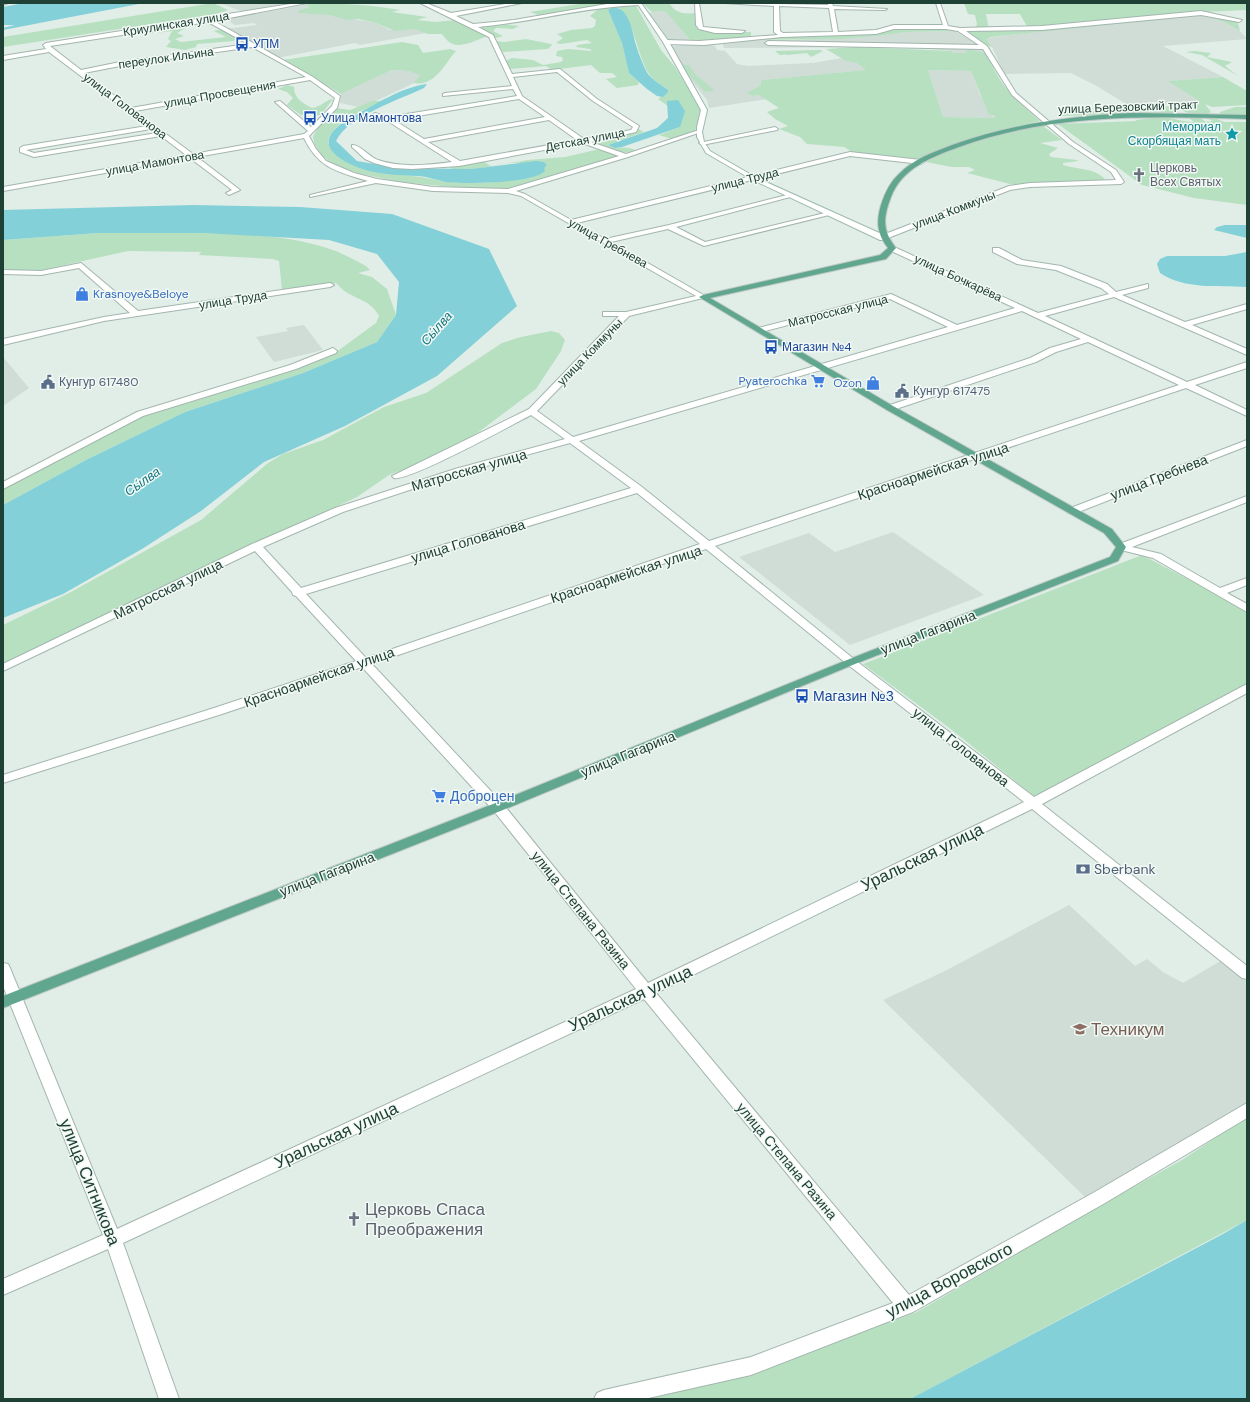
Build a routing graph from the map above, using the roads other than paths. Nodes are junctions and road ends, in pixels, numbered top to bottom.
1 (6, 3) edge
2 (305, 3) edge
3 (422, 3) edge
4 (520, 3) edge
5 (639, 3) edge
6 (697, 3) edge
7 (726, 3) edge
8 (885, 3) edge
9 (938, 3) edge
10 (3, 4) edge
11 (776, 4) edge
12 (831, 5) edge
13 (885, 9) junction
14 (451, 15) junction
15 (888, 16) dead end
16 (209, 20) junction
17 (1238, 20) dead end
18 (890, 22) dead end
19 (472, 26) junction
20 (894, 27) junction
21 (946, 27) junction
22 (960, 30) junction
23 (746, 31) dead end
24 (762, 32) dead end
25 (780, 33) junction
26 (836, 33) junction
27 (666, 42) junction
28 (697, 43) junction
29 (46, 45) joint
30 (253, 46) junction
31 (985, 47) junction
32 (50, 50) junction
33 (3, 58) edge
34 (80, 72) junction
35 (510, 76) junction
36 (311, 78) junction
37 (515, 87) junction
38 (445, 95) dead end
39 (520, 97) junction
40 (278, 102) dead end
41 (129, 110) junction
42 (375, 115) dead end
43 (1247, 117) edge
44 (550, 118) junction
45 (388, 119) junction
46 (1044, 122) junction
47 (151, 126) junction
48 (775, 129) dead end
49 (311, 130) junction
50 (698, 132) junction
51 (162, 134) junction
52 (306, 136) junction
53 (422, 141) junction
54 (582, 141) junction
55 (702, 143) junction
56 (354, 146) dead end
57 (192, 156) junction
58 (626, 156) junction
59 (921, 162) junction
60 (460, 164) junction
61 (753, 178) junction
62 (376, 181) junction
63 (3, 189) edge
64 (508, 191) junction
65 (229, 194) dead end
66 (312, 196) dead end
67 (791, 196) junction
68 (829, 214) junction
69 (570, 222) junction
70 (669, 227) junction
71 (883, 238) junction
72 (605, 241) junction
73 (892, 248) junction
74 (996, 250) dead end
75 (3, 272) edge
76 (330, 284) dead end
77 (1145, 286) dead end
78 (1114, 294) junction
79 (703, 297) junction
80 (1247, 306) edge
81 (1024, 308) junction
82 (136, 314) junction
83 (606, 314) dead end
84 (626, 314) junction
85 (1040, 315) junction
86 (1187, 324) junction
87 (956, 328) junction
88 (761, 330) junction
89 (1090, 339) junction
90 (3, 342) edge
91 (332, 351) dead end
92 (1247, 352) edge
93 (1247, 365) edge
94 (821, 367) junction
95 (1190, 385) junction
96 (890, 408) junction
97 (532, 411) junction
98 (1247, 413) edge
99 (572, 440) junction
100 (1247, 443) edge
101 (977, 457) junction
102 (397, 476) dead end
103 (3, 486) edge
104 (639, 488) junction
105 (1247, 499) edge
106 (1072, 511) junction
107 (256, 546) junction
108 (709, 546) junction
109 (1121, 547) junction
110 (1247, 581) edge
111 (1220, 592) junction
112 (297, 593) junction
113 (1247, 609) edge
114 (851, 662) junction
115 (362, 663) junction
116 (3, 668) edge
117 (1247, 688) edge
118 (3, 778) edge
119 (1033, 803) junction
120 (498, 808) junction
121 (3, 968) edge
122 (1247, 974) edge
123 (646, 991) junction
124 (9, 999) edge
125 (1247, 1110) edge
126 (113, 1239) junction
127 (3, 1287) edge
128 (907, 1306) junction
129 (169, 1399) edge
130 (604, 1399) edge

1 - 10 street
2 - 16 street, Криулинская улица
3 - 14 street
4 - 14 street
5 - 19 street
5 - 27 street
6 - 23 street
7 - 11 street
8 - 13 street
9 - 21 street
11 - 12 street
11 - 25 street
12 - 13 street
12 - 26 street
13 - 15 street
14 - 19 street
16 - 29 street, Криулинская улица
16 - 30 street
17 - 22 street
18 - 20 street
19 - 35 street
20 - 21 street
20 - 26 street
21 - 22 street
22 - 31 street
24 - 25 street
25 - 26 street
25 - 28 street
27 - 28 street
27 - 50 street
28 - 31 street
29 - 32 street, улица Голованова
30 - 34 street, переулок Ильина
30 - 36 street
31 - 46 street
32 - 33 street
32 - 34 street, улица Голованова
34 - 41 street, улица Голованова
35 - 37 street
35 - 54 street, Детская улица
36 - 41 street, улица Просвещения
36 - 49 street
37 - 38 street
37 - 39 street
39 - 44 street
39 - 45 street
40 - 49 street
41 - 47 street, улица Голованова
42 - 45 street
43 - 46 main road, улица Березовский тракт
44 - 53 street
44 - 54 street
45 - 53 street
46 - 59 main road, улица Березовский тракт
46 - 71 street, улица Коммуны
47 - 51 street, улица Голованова
47 - 51 street
48 - 55 street
49 - 52 street
50 - 55 street, улица Бочкарёва
50 - 58 street, Детская улица
51 - 57 street, улица Голованова
52 - 57 street, улица Мамонтова
52 - 62 street, улица Гребнева
53 - 60 street
54 - 58 street
54 - 60 street, Детская улица
55 - 61 street, улица Бочкарёва
56 - 60 street
57 - 63 street, улица Мамонтова
57 - 65 street, улица Голованова
58 - 64 street, Детская улица
59 - 61 street, улица Труда
59 - 71 main road
61 - 67 street, улица Бочкарёва
61 - 69 street, улица Труда
62 - 64 street, улица Гребнева
62 - 66 street
64 - 69 street, улица Гребнева
67 - 68 street, улица Бочкарёва
67 - 70 street
68 - 70 street
68 - 71 street, улица Бочкарёва
69 - 72 street, улица Гребнева
70 - 72 street
71 - 73 main road, улица Бочкарёва
72 - 79 street, улица Гребнева
73 - 79 main road, улица Коммуны
73 - 81 street, улица Бочкарёва
74 - 78 street
75 - 82 street
76 - 82 street, улица Труда
77 - 78 street
78 - 85 street
78 - 86 street
79 - 84 street, улица Коммуны
79 - 88 main road, улица Гребнева
80 - 86 street
81 - 85 street, улица Бочкарёва
81 - 87 street, Матросская улица
82 - 90 street
83 - 84 street
84 - 97 street, улица Коммуны
85 - 89 street, улица Бочкарёва
86 - 92 street
87 - 88 street, Матросская улица
87 - 94 street, Матросская улица
88 - 94 main road, улица Гребнева
89 - 95 street, улица Бочкарёва
89 - 96 street
91 - 103 street
93 - 95 street, Красноармейская улица
94 - 96 main road, улица Гребнева
94 - 99 street, Матросская улица
95 - 98 street, улица Бочкарёва
95 - 101 street, Красноармейская улица
96 - 101 main road, улица Гребнева
97 - 99 street, улица Голованова
97 - 102 street, улица Коммуны
99 - 104 street, улица Голованова
99 - 107 street, Матросская улица
100 - 106 street, улица Гребнева
101 - 106 main road, улица Гребнева
101 - 108 street, Красноармейская улица
104 - 108 street, улица Голованова
104 - 112 street, улица Голованова
105 - 109 street, улица Гагарина
106 - 109 main road, улица Гребнева
107 - 112 street, улица Степана Разина
107 - 116 street, Матросская улица
108 - 114 street, улица Голованова
108 - 115 street, Красноармейская улица
109 - 111 street
109 - 114 main road, улица Гагарина
110 - 111 street
111 - 113 street
112 - 115 street, улица Степана Разина
114 - 119 street, улица Голованова
114 - 120 main road, улица Гагарина
115 - 118 street, Красноармейская улица
115 - 120 street, улица Степана Разина
117 - 119 street, Уральская улица
119 - 122 street, улица Голованова
119 - 123 street, Уральская улица
120 - 123 street, улица Степана Разина
120 - 124 main road, улица Гагарина
121 - 124 street, улица Ситникова
123 - 126 street, Уральская улица
123 - 128 street, улица Степана Разина
124 - 126 street, улица Ситникова
125 - 128 street, улица Воровского
126 - 127 street, Уральская улица
126 - 129 street, улица Ситникова
128 - 130 street, улица Воровского

